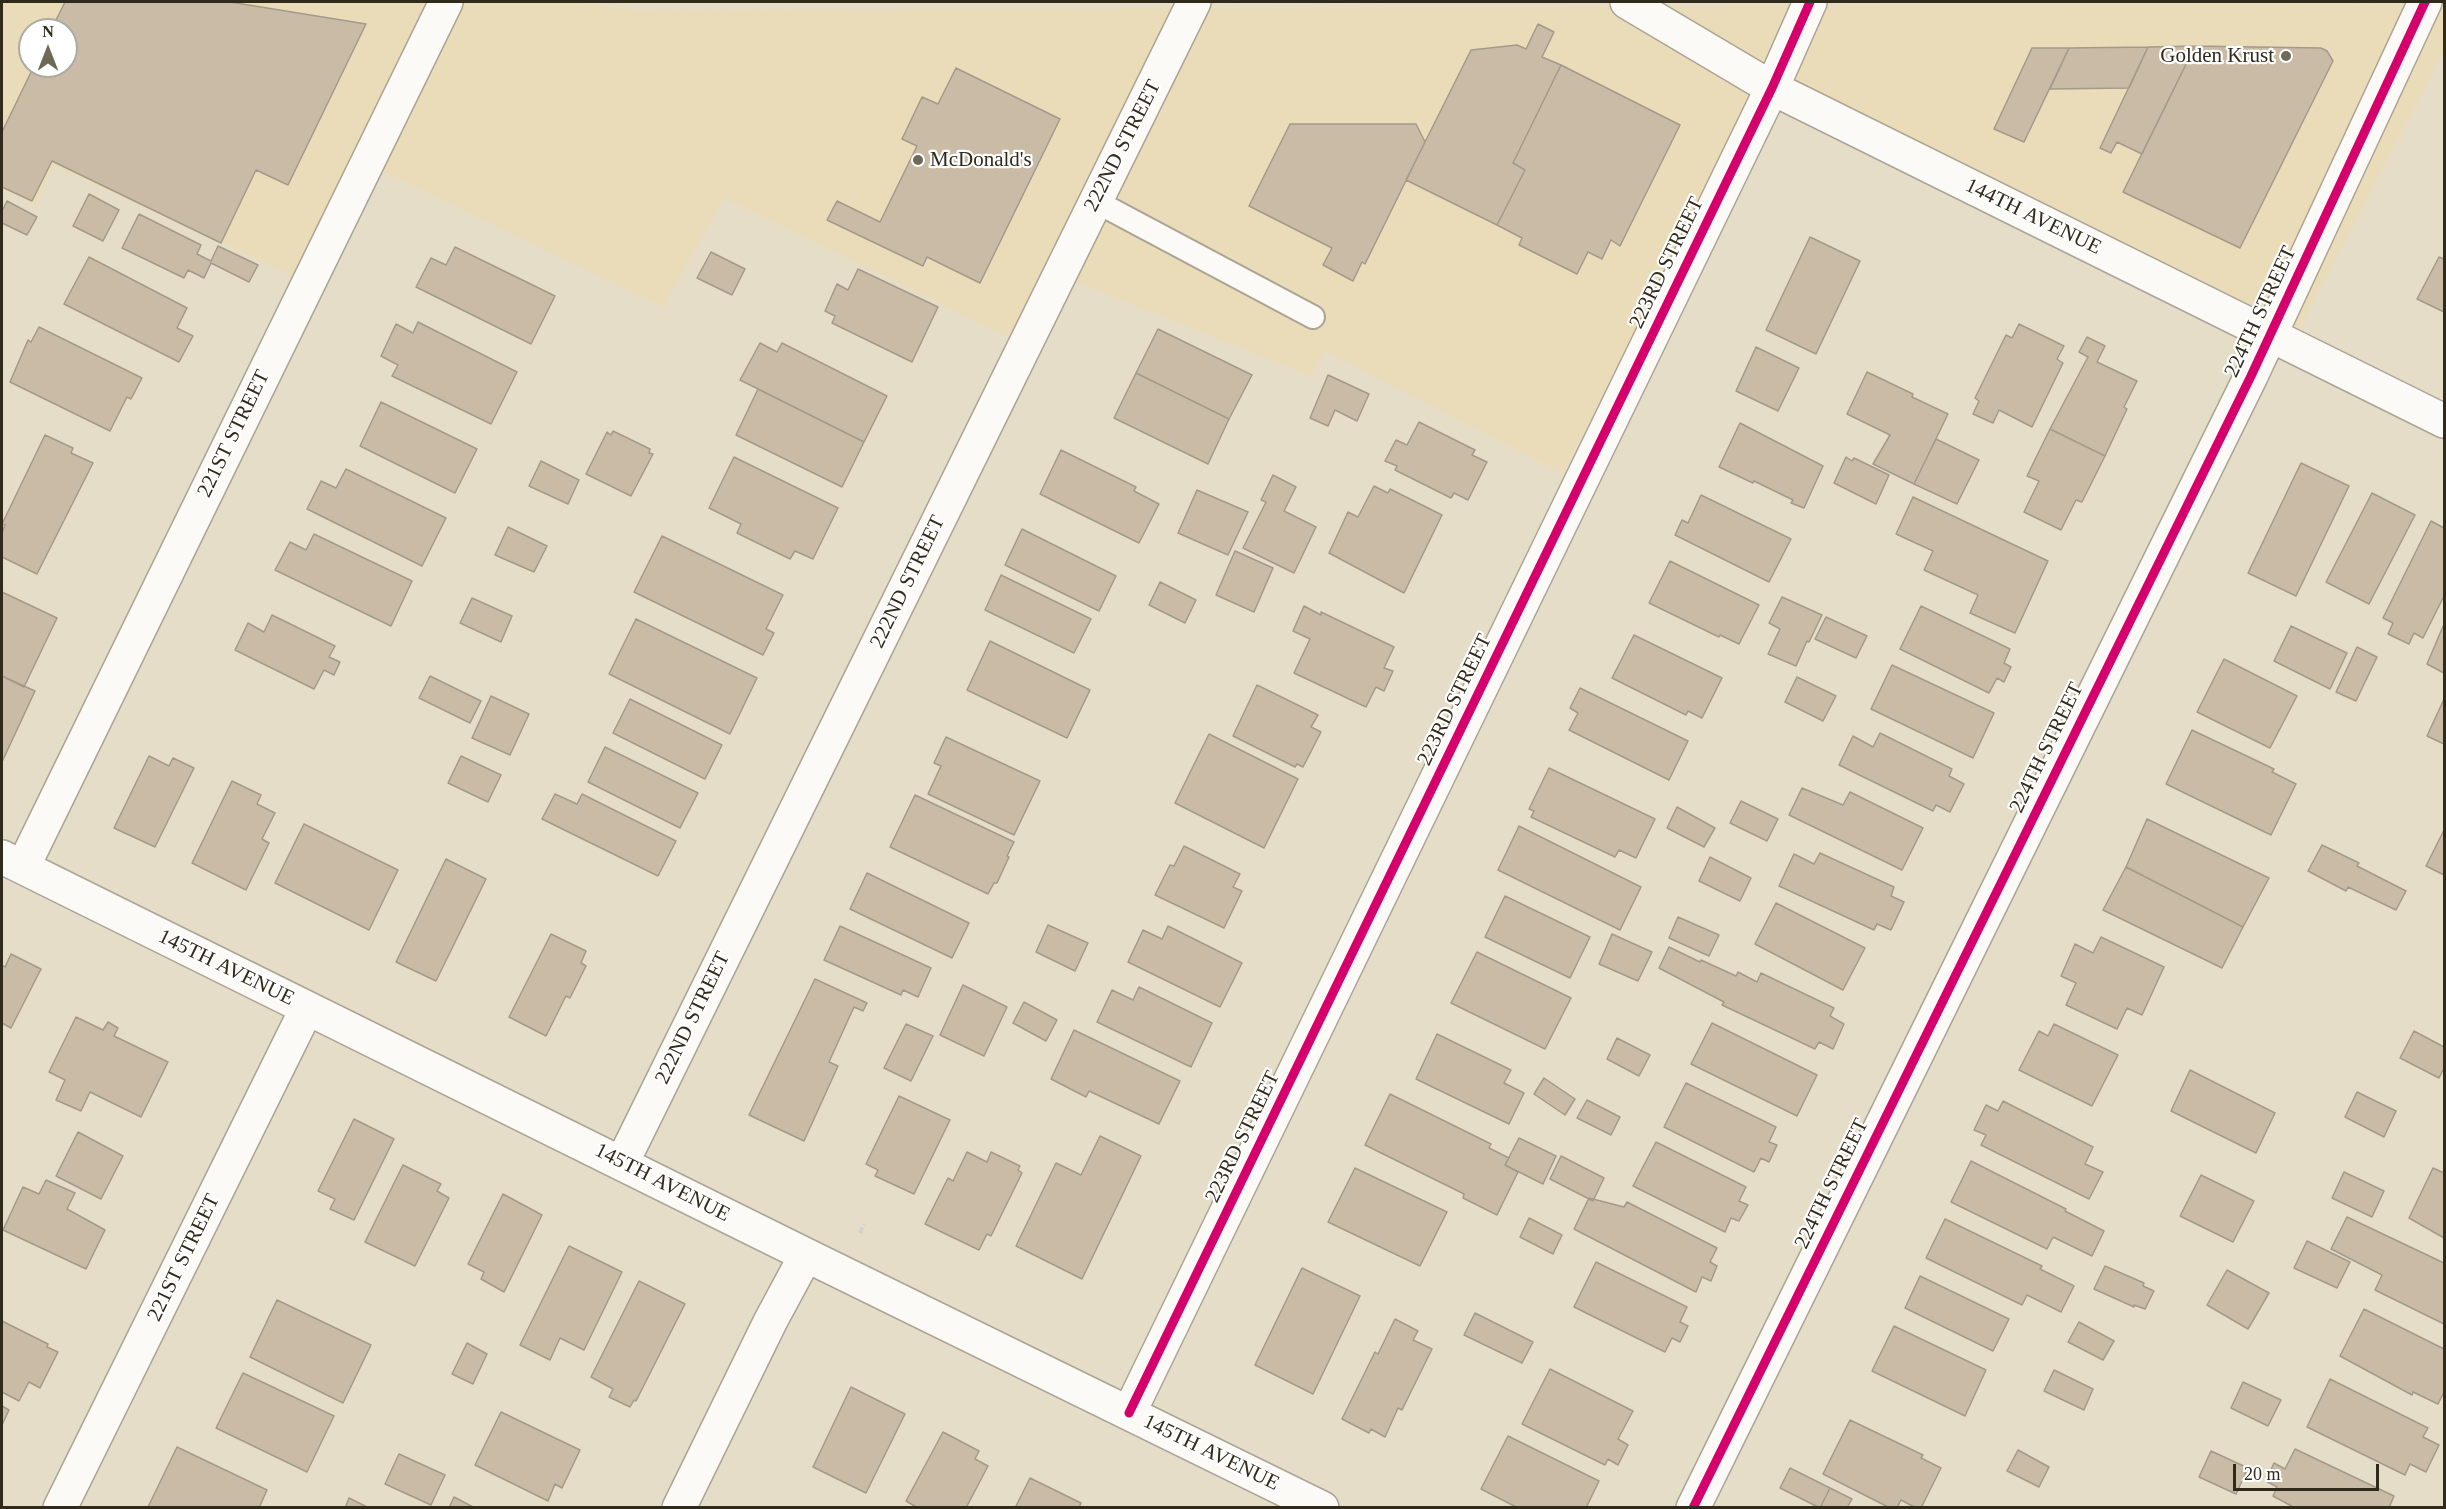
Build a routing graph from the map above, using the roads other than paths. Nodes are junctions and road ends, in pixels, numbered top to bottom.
1 (446, 2) edge
2 (1194, 2) edge
3 (1627, 2) edge
4 (1810, 2) edge
5 (2425, 2) edge
6 (1772, 88) junction
7 (1095, 201) junction
8 (1313, 317) dead end
9 (2271, 334) junction
10 (2445, 421) edge
11 (12, 862) edge
12 (308, 1008) junction
13 (622, 1163) junction
14 (806, 1255) junction
15 (1129, 1413) junction
16 (1308, 1504) edge
17 (60, 1508) edge
18 (679, 1508) edge
19 (1693, 1508) edge

1 - 11 street, 221ST STREET
2 - 7 street, 222ND STREET
3 - 6 street, 144TH AVENUE
4 - 6 street, 223RD STREET
5 - 9 street, 224TH STREET
6 - 9 street, 144TH AVENUE
6 - 15 street, 223RD STREET
7 - 8 lane
7 - 13 street, 222ND STREET
9 - 10 street, 144TH AVENUE
9 - 19 street, 224TH STREET
11 - 12 street, 145TH AVENUE
12 - 13 street, 145TH AVENUE
12 - 17 street, 221ST STREET
13 - 14 street, 145TH AVENUE
14 - 15 street, 145TH AVENUE
14 - 18 street
15 - 16 street, 145TH AVENUE

